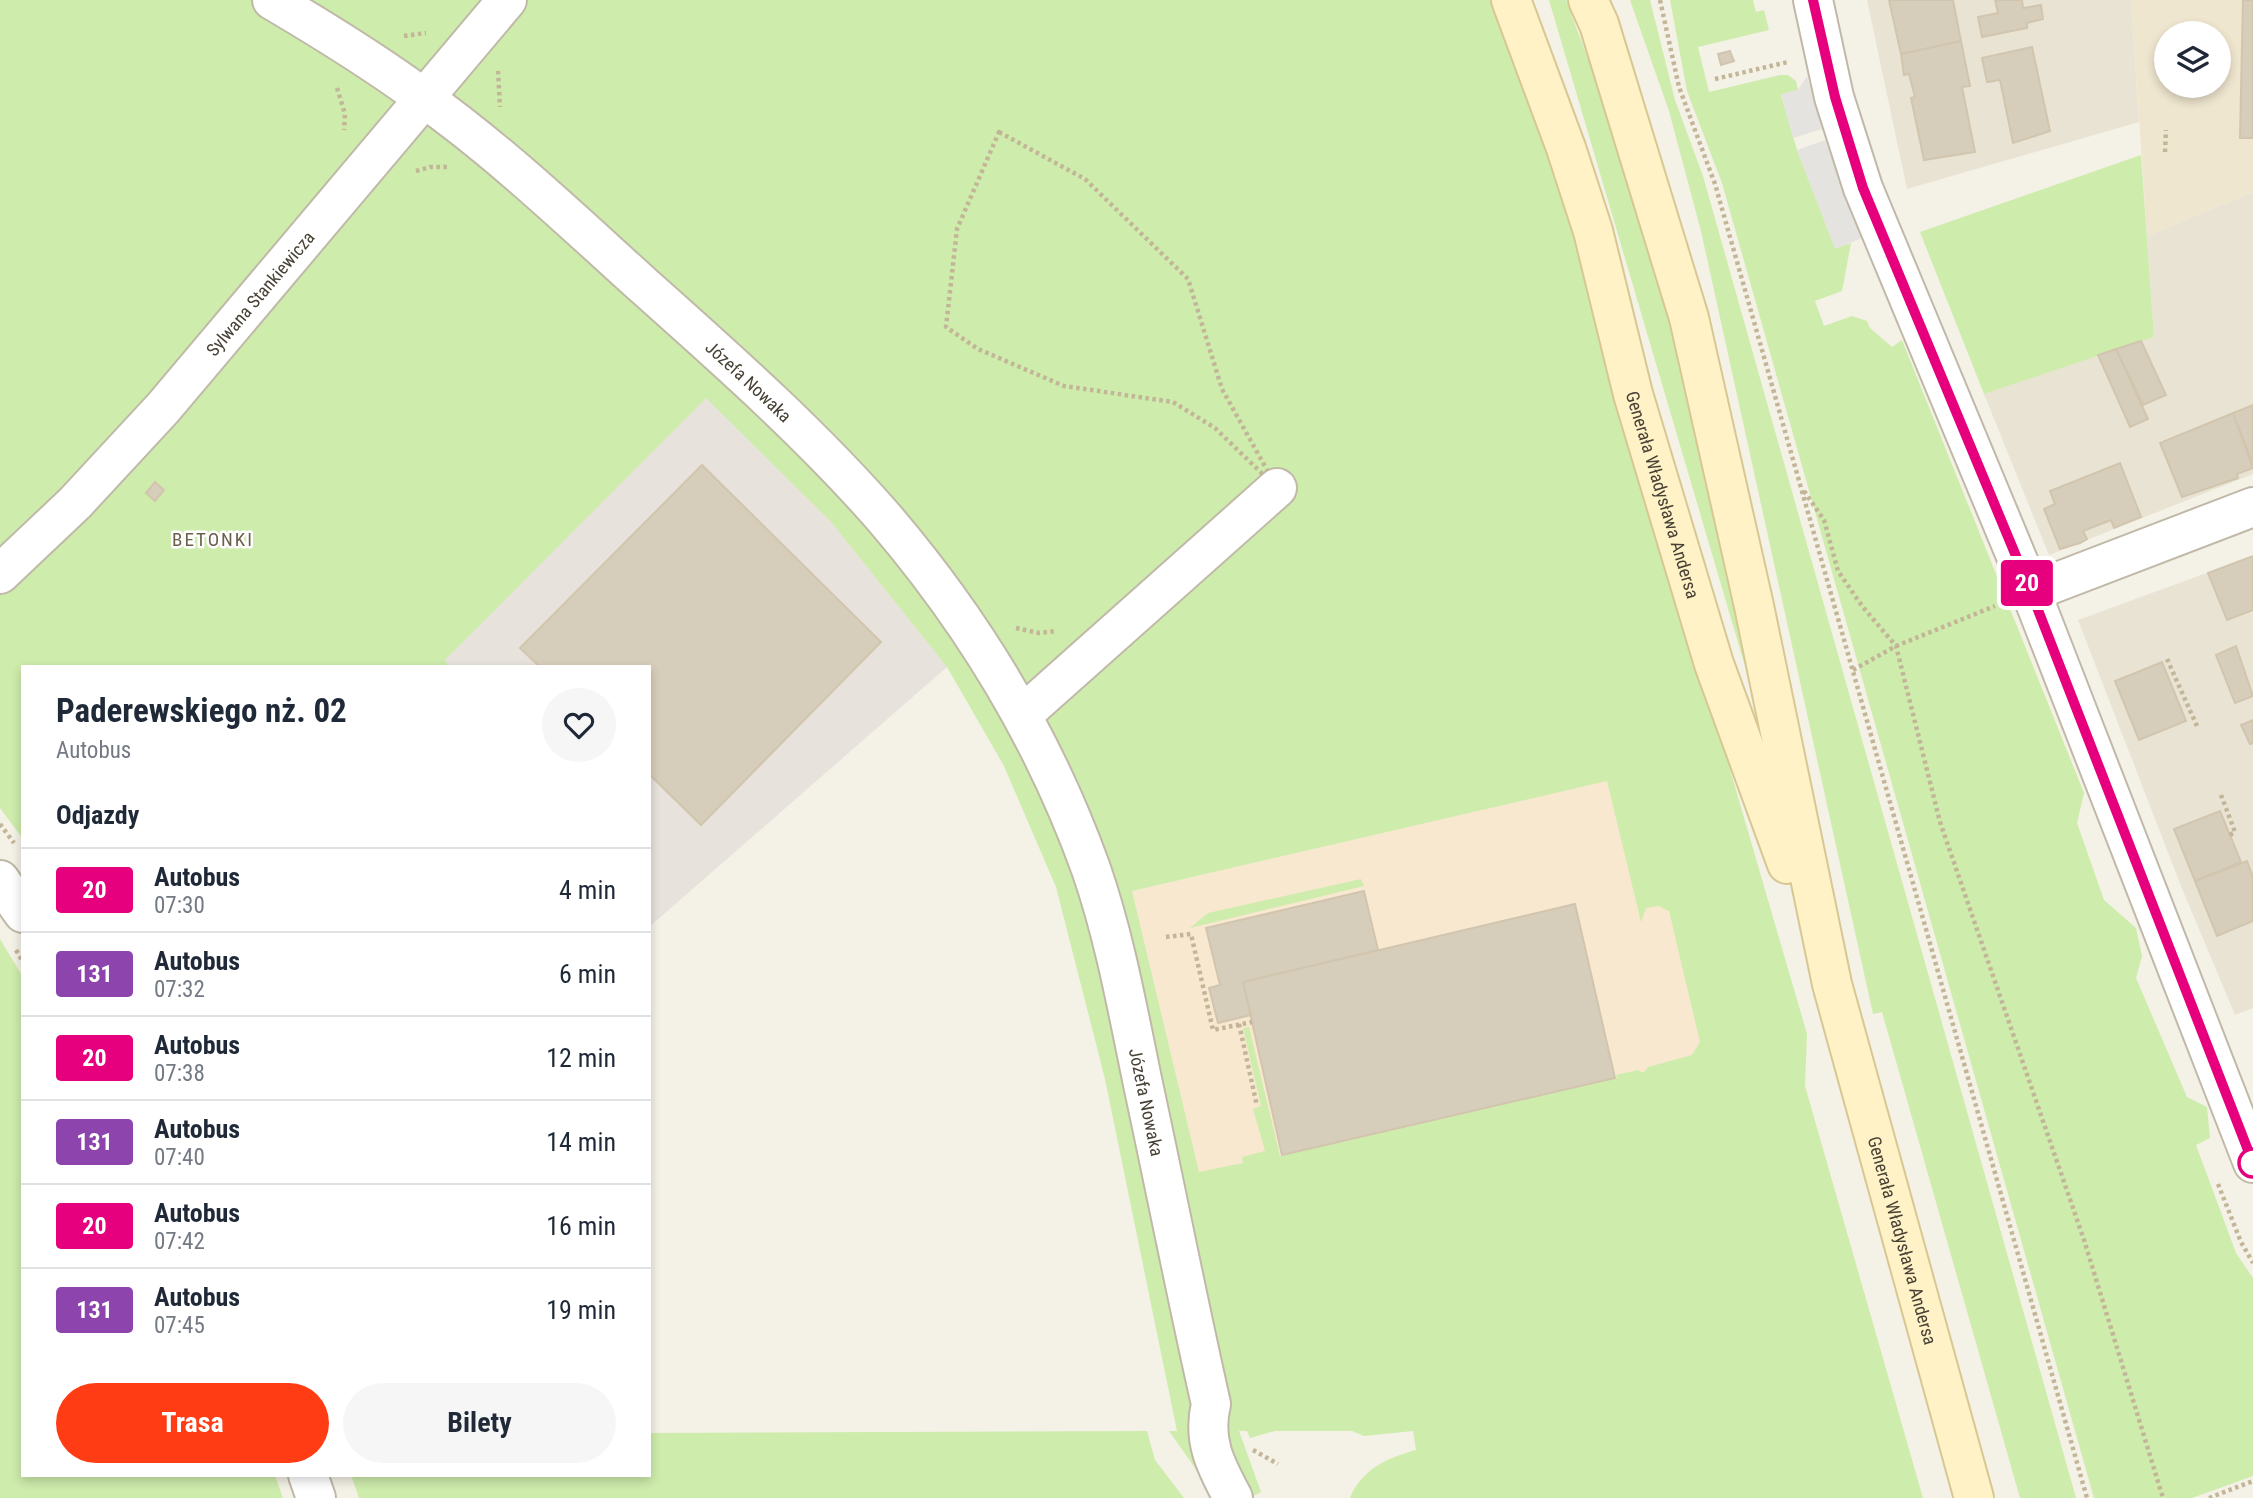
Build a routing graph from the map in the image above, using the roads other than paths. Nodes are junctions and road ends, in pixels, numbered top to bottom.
1 (272, 0) edge
2 (507, 0) edge
3 (1511, 0) edge
4 (1588, 0) edge
5 (1813, 0) edge
6 (424, 97) junction
7 (1277, 488) road end
8 (2253, 507) edge
9 (0, 575) edge
10 (2031, 592) junction
11 (1022, 715) junction
12 (0, 880) edge
13 (21, 910) edge
14 (1832, 984) junction
15 (2253, 1163) edge
16 (309, 1477) edge
17 (316, 1498) edge
18 (1233, 1498) edge
19 (1974, 1498) edge

1 - 6 street, Józefa Nowaka
2 - 6 street, Sylwana Stankiewicza
3 - 14 main road, Generała Władysława Andersa
4 - 14 main road, Generała Władysława Andersa
5 - 10 street
6 - 9 street, Sylwana Stankiewicza
6 - 11 street, Józefa Nowaka
7 - 11 street
8 - 10 street
10 - 15 street
11 - 18 street, Józefa Nowaka
12 - 13 street
14 - 19 main road, Generała Władysława Andersa
16 - 17 street

